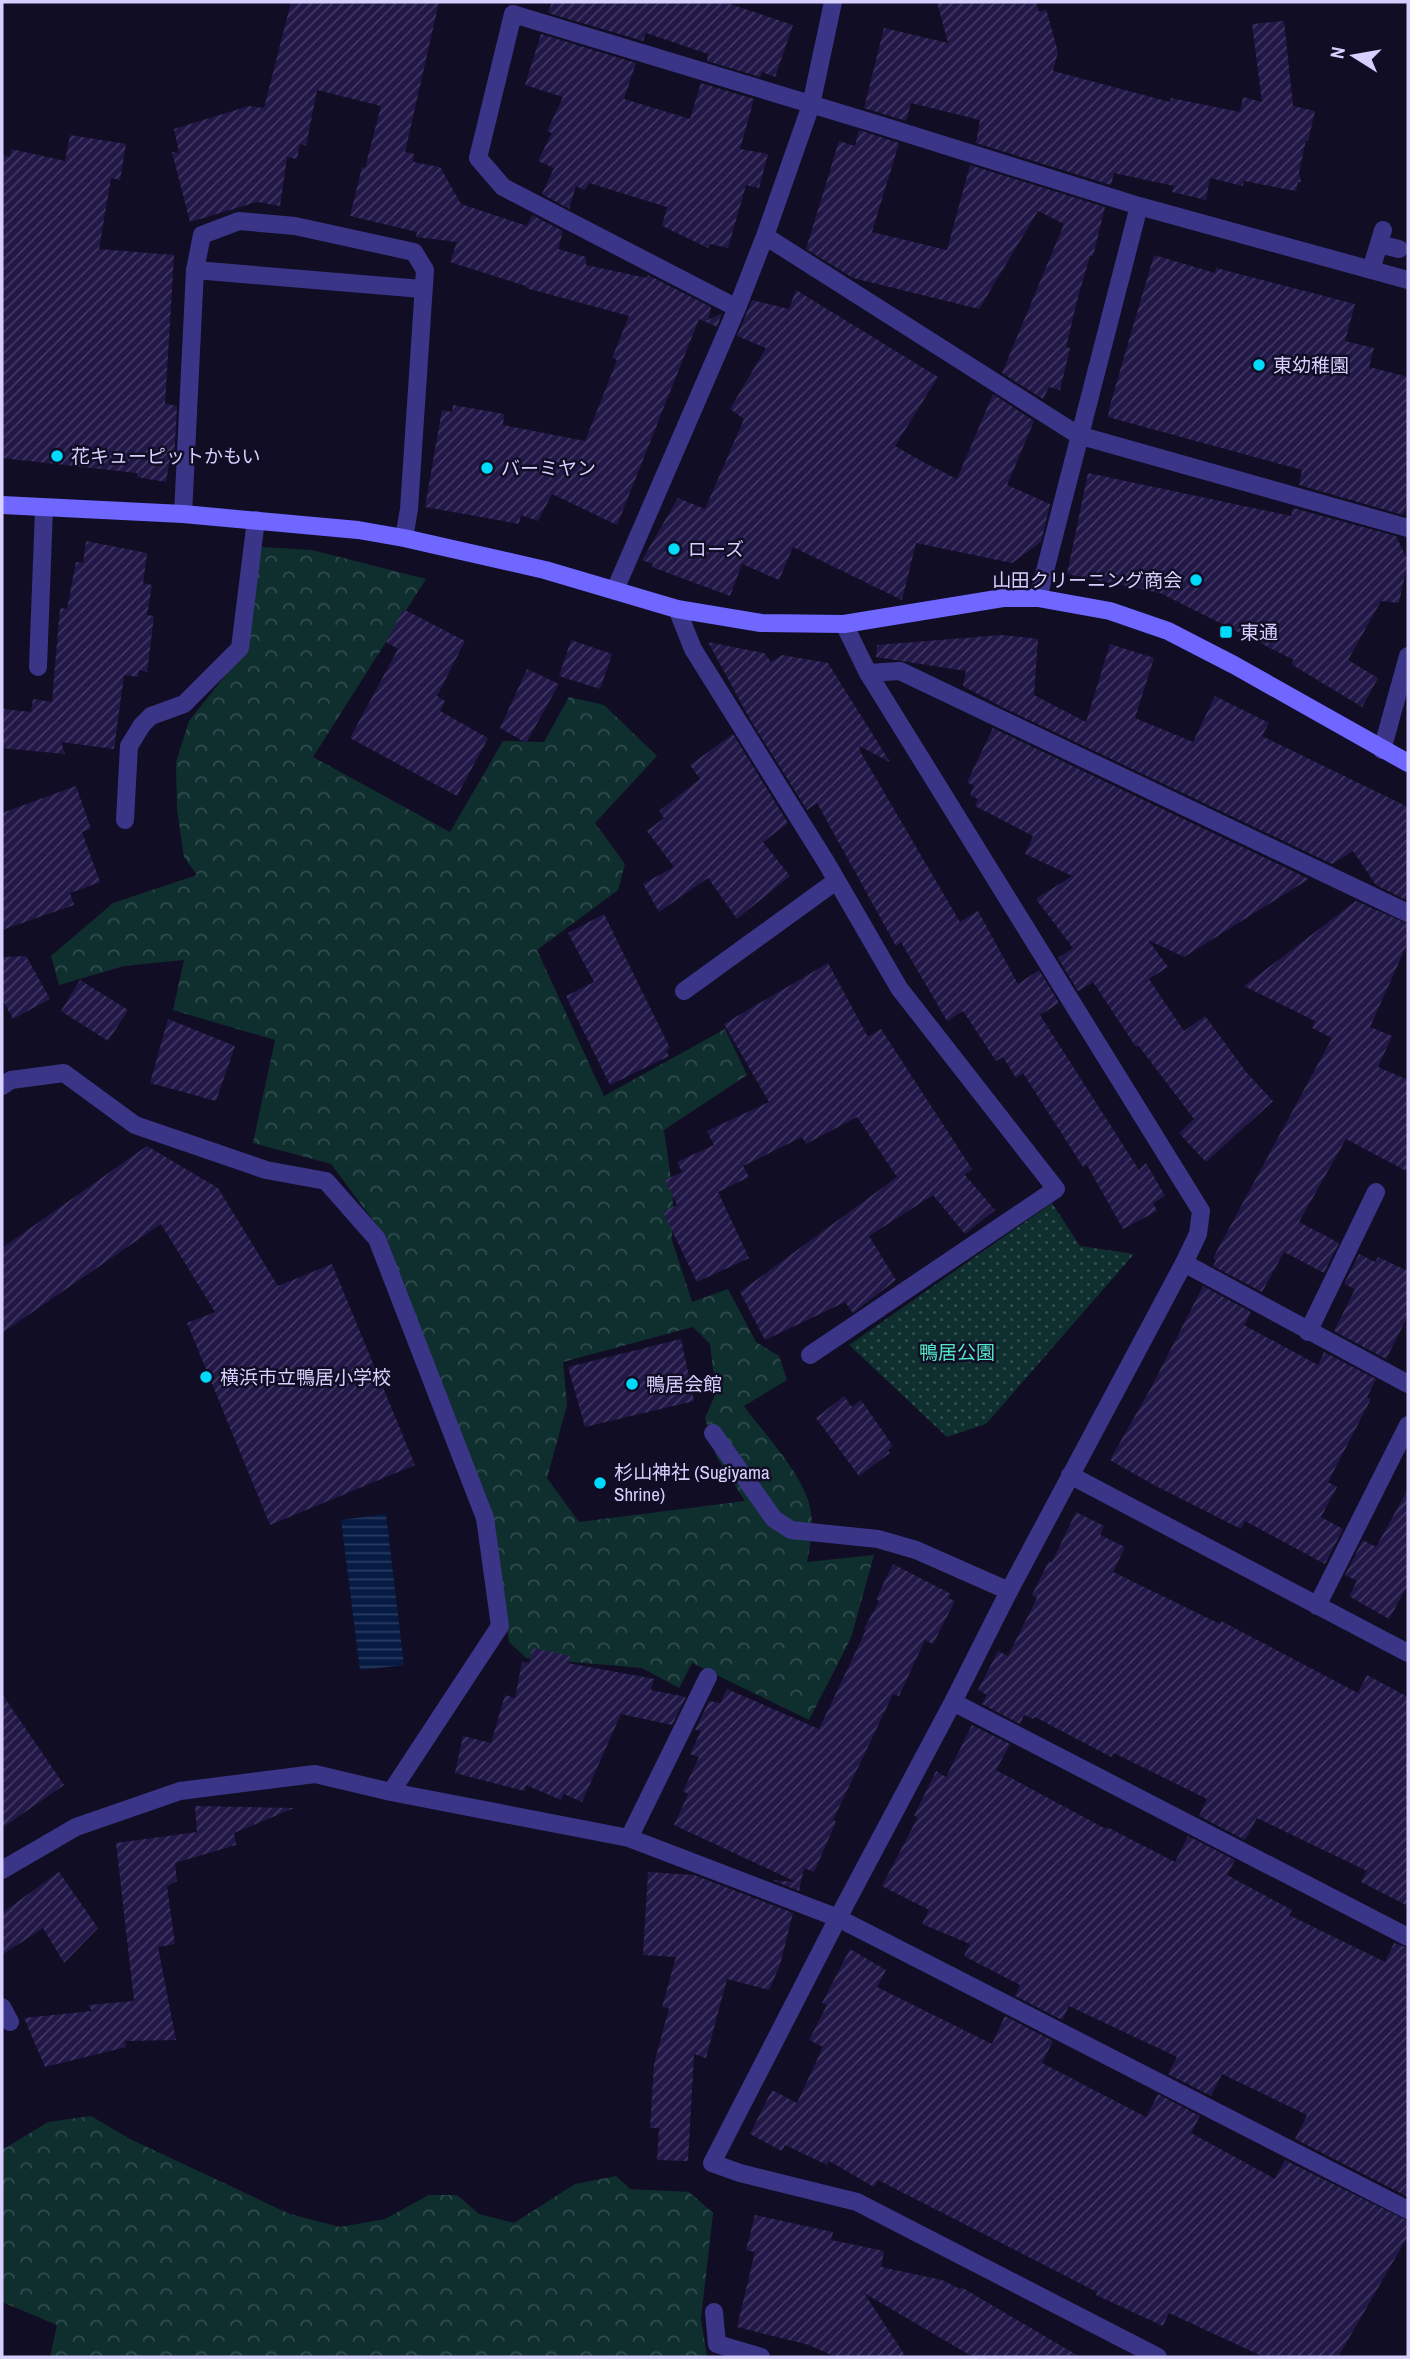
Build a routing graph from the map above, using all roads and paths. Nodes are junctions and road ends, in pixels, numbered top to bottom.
1 (833, 2) edge
2 (811, 105) junction
3 (1139, 206) junction
4 (765, 236) junction
5 (1399, 249) dead end
6 (195, 270) junction
7 (1371, 271) junction
8 (1408, 279) edge
9 (422, 289) junction
10 (737, 308) junction
11 (1078, 435) junction
12 (2, 505) edge
13 (44, 508) junction
14 (183, 514) junction
15 (256, 520) junction
16 (1408, 528) edge
17 (404, 538) junction
18 (615, 590) junction
19 (1038, 598) junction
20 (677, 609) junction
21 (844, 624) junction
22 (1408, 656) edge
23 (38, 667) dead end
24 (868, 673) junction
25 (1382, 750) junction
26 (1408, 763) edge
27 (125, 820) dead end
28 (836, 881) junction
29 (1408, 913) edge
30 (684, 991) dead end
31 (2, 1086) edge
32 (1376, 1192) dead end
33 (1184, 1263) junction
34 (1308, 1332) junction
35 (810, 1355) dead end
36 (1408, 1384) edge
37 (1408, 1425) edge
38 (712, 1433) dead end
39 (1070, 1475) junction
40 (1009, 1591) junction
41 (1317, 1606) junction
42 (1408, 1653) edge
43 (708, 1677) dead end
44 (953, 1702) junction
45 (391, 1792) junction
46 (629, 1838) junction
47 (2, 1870) edge
48 (838, 1918) junction
49 (1408, 1937) edge
50 (1408, 2210) edge
51 (714, 2312) dead end
52 (761, 2357) edge
53 (1158, 2357) edge

1 - 2 street
2 - 3 street
2 - 4 street
2 - 10 street
3 - 7 street
3 - 11 street
4 - 10 street
4 - 11 street
5 - 7 street
6 - 9 street
6 - 9 street
6 - 14 street
7 - 8 street
9 - 17 street
10 - 18 street
11 - 16 street
11 - 19 street
12 - 13 street
13 - 14 street
13 - 23 street
14 - 15 street
15 - 17 street
15 - 27 street
17 - 18 street
18 - 20 street
19 - 21 street
19 - 25 street
20 - 21 street
20 - 28 street
21 - 24 street
22 - 25 street
24 - 29 street
24 - 33 street
25 - 26 street
28 - 30 street
28 - 35 street
31 - 45 street
32 - 34 street
33 - 34 street
33 - 39 street
34 - 36 street
37 - 41 street
38 - 40 street
39 - 40 street
39 - 41 street
40 - 44 street
41 - 42 street
43 - 46 street
44 - 48 street
44 - 49 street
45 - 46 street
45 - 47 street
46 - 48 street
48 - 50 street
48 - 53 street
51 - 52 street

